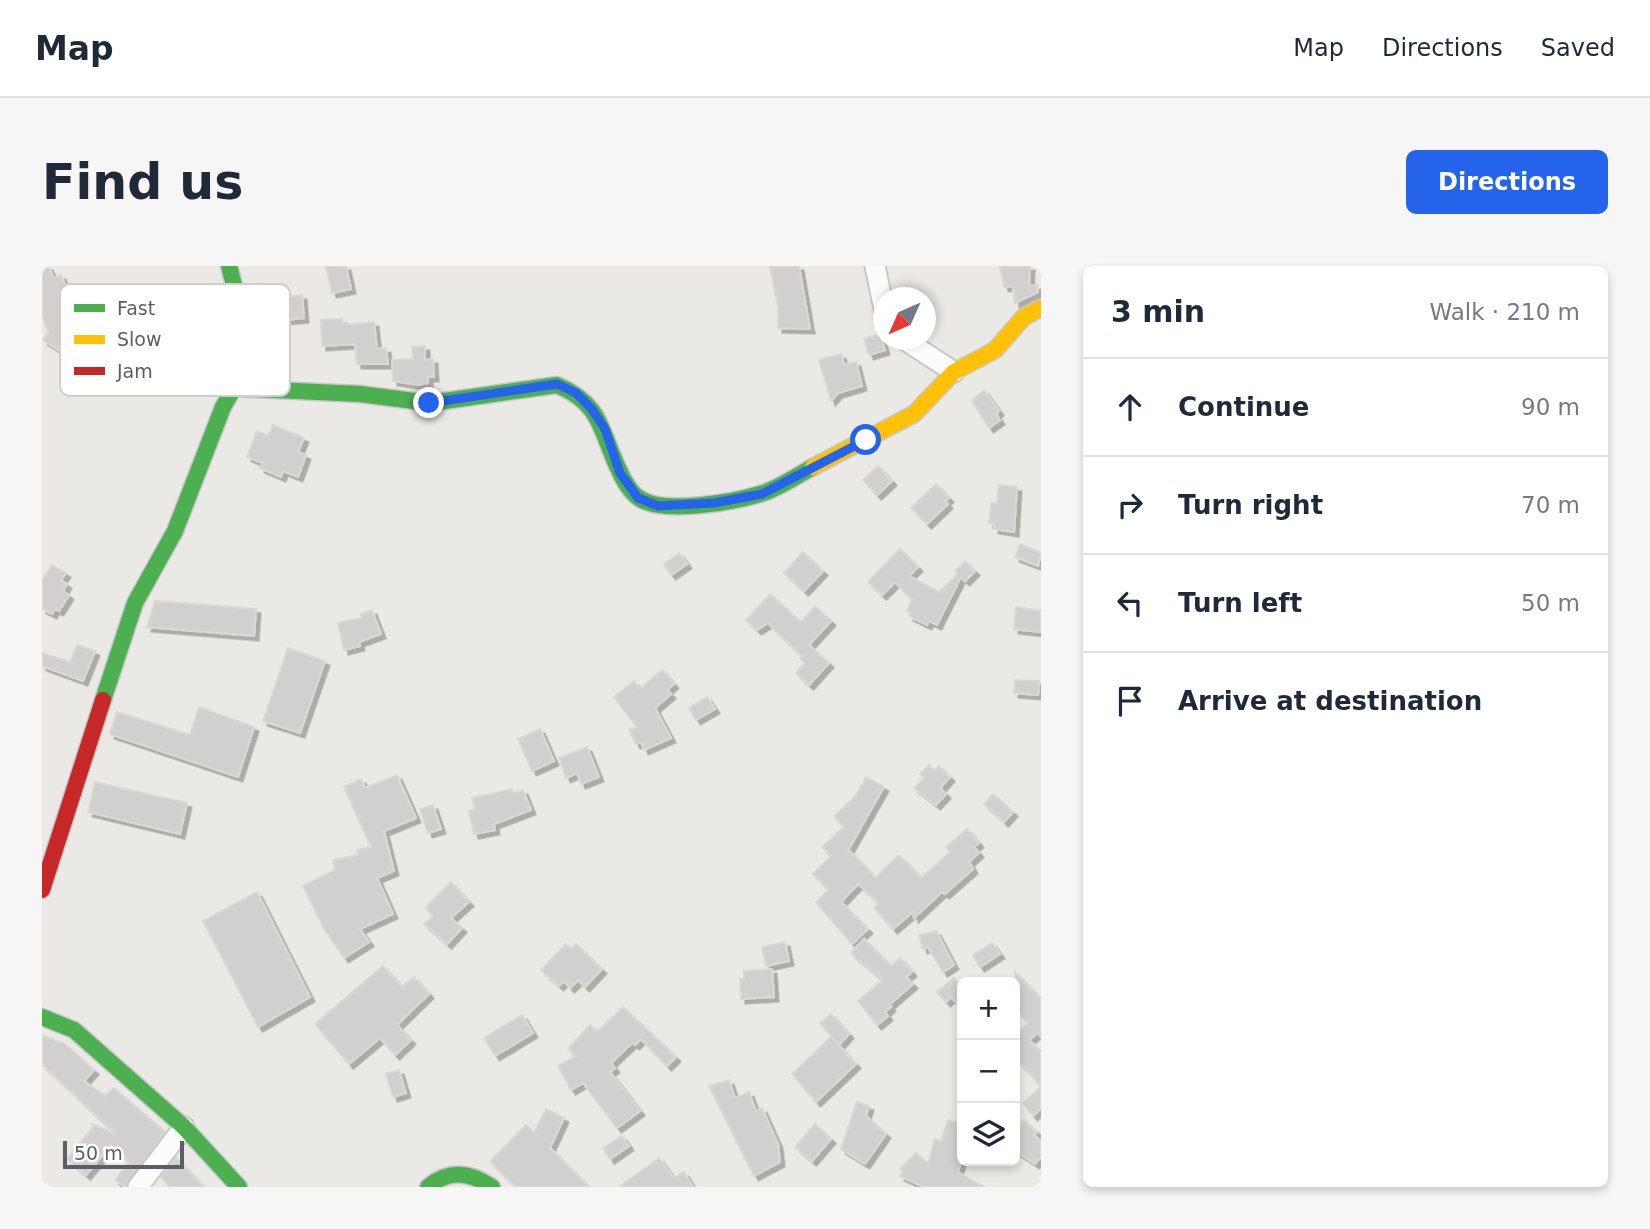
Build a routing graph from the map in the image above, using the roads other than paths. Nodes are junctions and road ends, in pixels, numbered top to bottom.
1 (229, 266) edge
2 (875, 266) edge
3 (234, 284) edge
4 (879, 287) edge
5 (1041, 308) edge
6 (920, 350) edge
7 (954, 372) junction
8 (290, 391) edge
9 (229, 396) edge
10 (42, 890) edge
11 (42, 1017) edge
12 (184, 1127) junction
13 (138, 1187) edge
14 (239, 1187) edge
15 (428, 1187) edge
16 (492, 1187) edge

1 - 3 street
2 - 4 street
5 - 7 street
6 - 7 street
7 - 8 street
9 - 10 street
11 - 12 street
12 - 13 street
12 - 14 street
15 - 16 street

